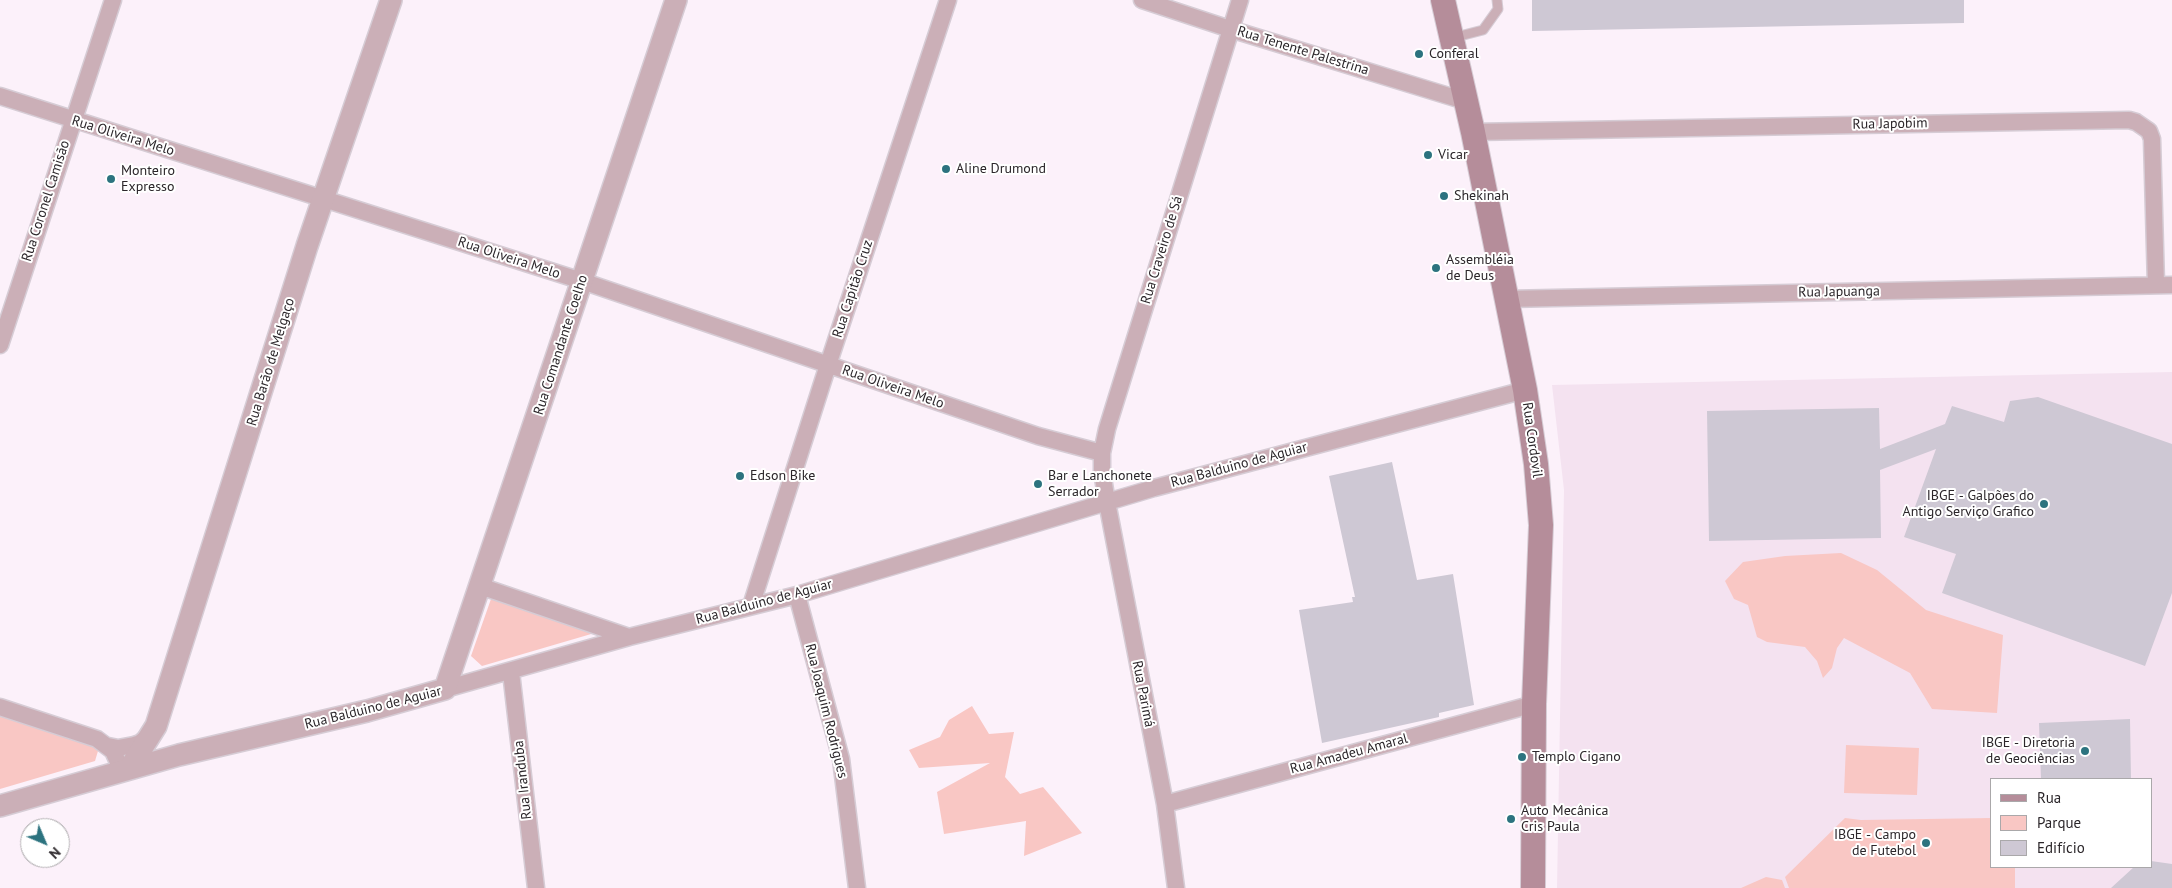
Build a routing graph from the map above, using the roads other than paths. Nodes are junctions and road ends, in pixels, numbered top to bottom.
1 (112, 0) edge
2 (391, 0) edge
3 (676, 0) edge
4 (948, 0) edge
5 (1142, 0) edge
6 (1240, 0) edge
7 (1443, 0) edge
8 (1497, 0) edge
9 (1230, 29) junction
10 (1451, 39) junction
11 (0, 96) edge
12 (1465, 100) junction
13 (72, 120) junction
14 (1473, 132) junction
15 (323, 198) junction
16 (582, 281) junction
17 (2164, 285) edge
18 (1506, 299) junction
19 (0, 345) edge
20 (828, 365) junction
21 (1525, 390) junction
22 (1102, 453) junction
23 (1107, 502) junction
24 (480, 586) junction
25 (797, 595) junction
26 (752, 606) junction
27 (629, 637) junction
28 (512, 672) junction
29 (445, 689) junction
30 (1534, 704) junction
31 (0, 707) edge
32 (154, 729) junction
33 (108, 746) junction
34 (179, 755) junction
35 (125, 770) junction
36 (1165, 804) junction
37 (0, 806) edge
38 (536, 888) edge
39 (857, 888) edge
40 (1176, 888) edge
41 (1532, 888) edge

1 - 13 street, Rua Coronel Camisão
2 - 15 street, Rua Barão de Melgaço
3 - 16 street, Rua Comandante Coelho
4 - 20 street, Rua Capitão Cruz
5 - 9 street, Rua Tenente Palestrina
6 - 9 street, Rua Craveiro de Sá
7 - 10 main road, Rua Cordovil
8 - 10 lane
9 - 12 street, Rua Tenente Palestrina
9 - 22 street, Rua Craveiro de Sá
10 - 12 main road, Rua Cordovil
11 - 13 street, Rua Oliveira Melo
12 - 14 main road, Rua Cordovil
13 - 15 street, Rua Oliveira Melo
13 - 19 street, Rua Coronel Camisão
14 - 17 street, Rua Japobim
14 - 18 main road, Rua Cordovil
15 - 16 street, Rua Oliveira Melo
15 - 32 street, Rua Barão de Melgaço
16 - 20 street, Rua Oliveira Melo
16 - 24 street, Rua Comandante Coelho
17 - 18 street, Rua Japuanga
18 - 21 main road, Rua Cordovil
20 - 22 street, Rua Oliveira Melo
20 - 26 street, Rua Capitão Cruz
21 - 23 street, Rua Balduino de Aguiar
21 - 30 main road, Rua Cordovil
22 - 23 street, Rua Craveiro de Sá
23 - 25 street, Rua Balduino de Aguiar
23 - 36 street, Rua Parimá
24 - 27 street
24 - 29 street, Rua Comandante Coelho
25 - 26 street, Rua Balduino de Aguiar
25 - 39 street, Rua Joaquim Rodrigues
26 - 27 street, Rua Balduino de Aguiar
27 - 28 street, Rua Balduino de Aguiar
28 - 29 street, Rua Balduino de Aguiar
28 - 38 street, Rua Iranduba
29 - 34 street, Rua Balduino de Aguiar
30 - 36 street, Rua Amadeu Amaral
30 - 41 main road, Rua Cordovil
31 - 33 street
32 - 33 street
32 - 34 street
32 - 35 street, Rua Barão de Melgaço
33 - 35 street
34 - 35 street, Rua Balduino de Aguiar
35 - 37 street, Rua Balduino de Aguiar
36 - 40 street, Rua Parimá

